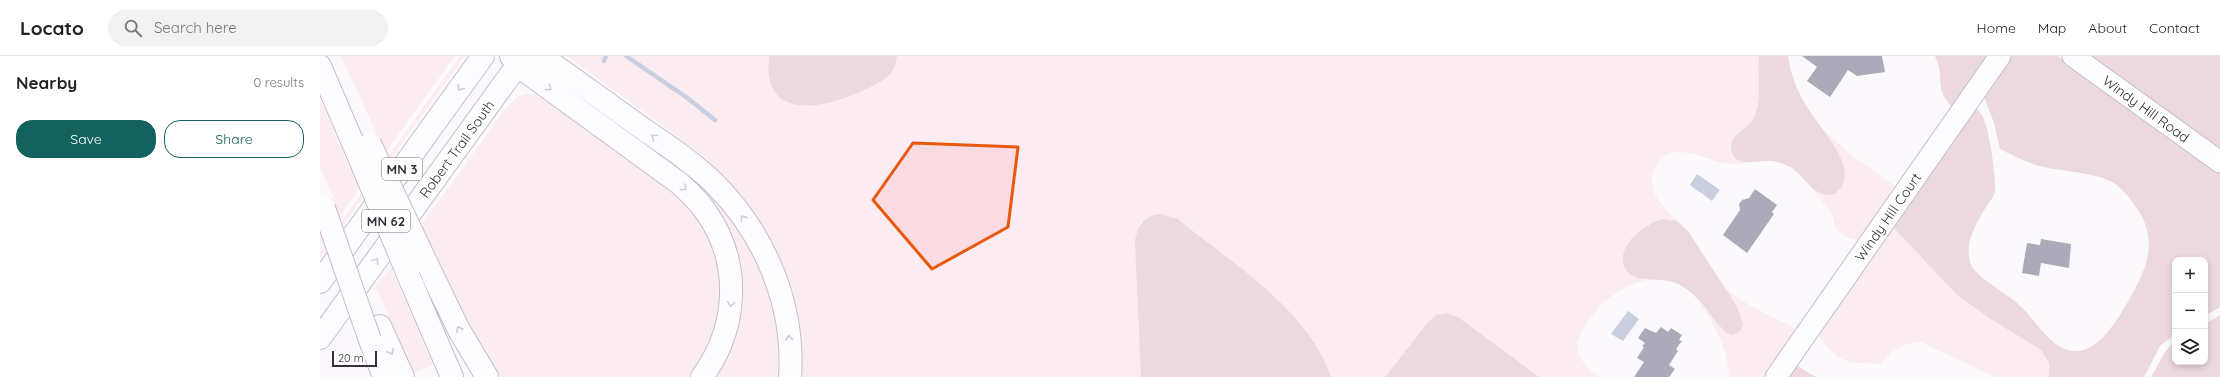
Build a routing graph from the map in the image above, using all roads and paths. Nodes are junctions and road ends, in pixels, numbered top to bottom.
1 (328, 56) edge
2 (483, 56) edge
3 (542, 56) edge
4 (2000, 56) edge
5 (2072, 56) edge
6 (517, 59) edge
7 (320, 66) edge
8 (365, 151) junction
9 (2220, 162) edge
10 (322, 204) edge
11 (320, 282) edge
12 (375, 333) junction
13 (320, 338) edge
14 (384, 377) edge
15 (403, 377) edge
16 (452, 377) edge
17 (487, 377) edge
18 (702, 377) edge
19 (790, 377) edge
20 (1776, 377) edge

1 - 8 main road
2 -> 11 main road, MN 3
19 -> 3 main road
4 - 20 street, Windy Hill Court
5 - 9 street, Windy Hill Road
13 -> 6 main road, Robert Trail South / MN 3
6 -> 18 main road
7 - 8 main road, MN 62
8 - 16 main road, MN 62, bridge
17 -> 8 main road, bridge
10 - 12 main road, bridge
12 - 14 main road
12 -> 15 main road

